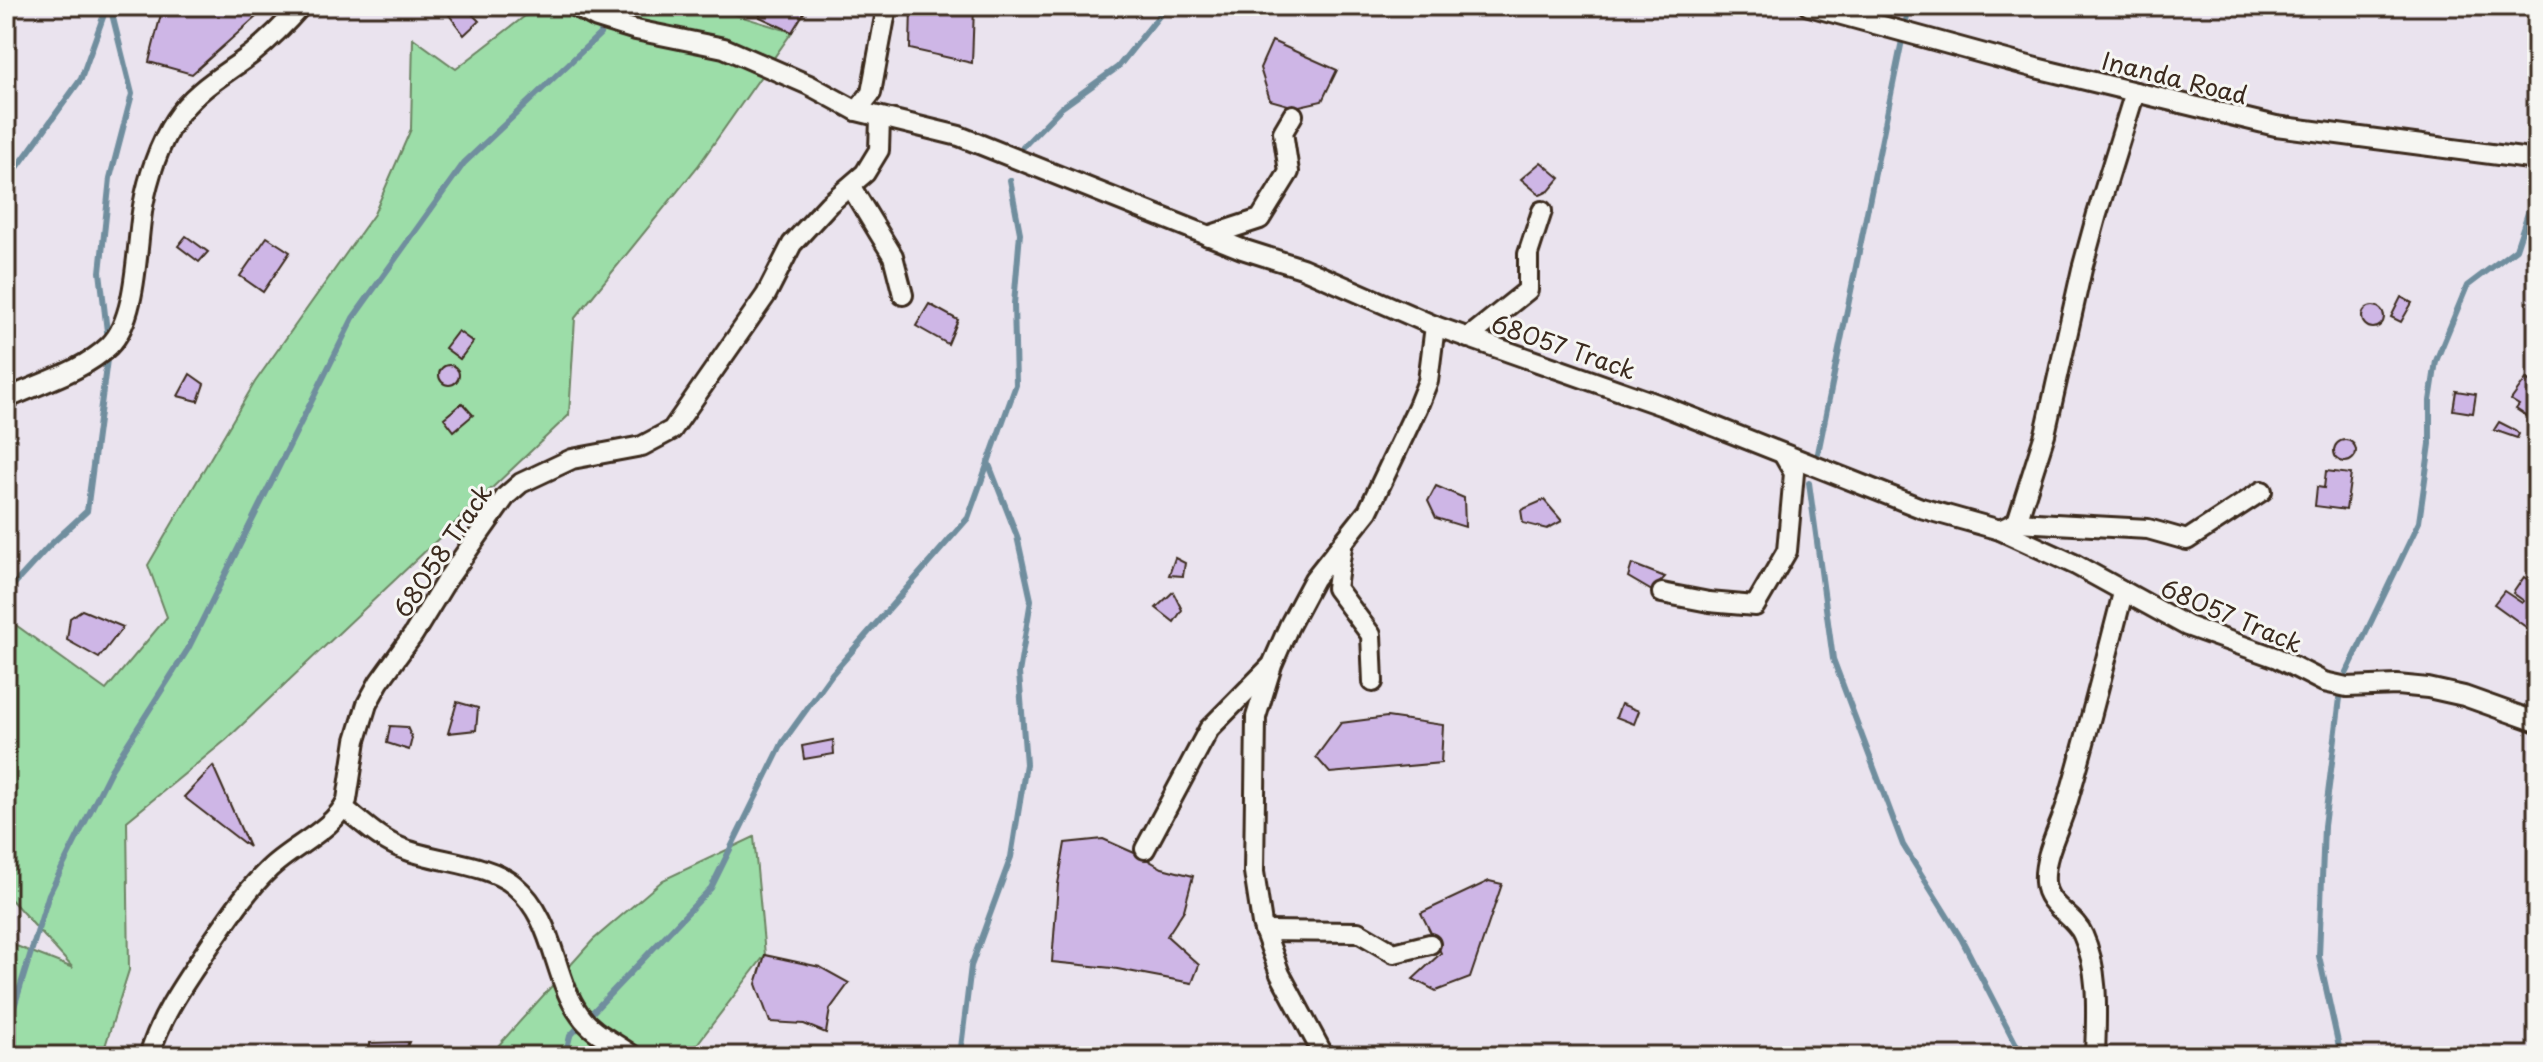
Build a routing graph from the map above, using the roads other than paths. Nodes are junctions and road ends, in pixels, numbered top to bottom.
1 (301, 6) edge
2 (574, 6) edge
3 (887, 6) edge
4 (1809, 6) edge
5 (2135, 92) junction
6 (857, 111) junction
7 (1293, 115) dead end
8 (880, 119) junction
9 (2537, 160) edge
10 (851, 187) junction
11 (1542, 211) dead end
12 (1208, 236) junction
13 (903, 295) dead end
14 (1435, 326) junction
15 (1468, 338) junction
16 (6, 399) edge
17 (1783, 454) junction
18 (2262, 491) dead end
19 (2009, 526) junction
20 (1342, 544) junction
21 (1662, 593) dead end
22 (2123, 593) junction
23 (1272, 665) junction
24 (1373, 682) dead end
25 (2537, 722) edge
26 (344, 808) junction
27 (1145, 849) dead end
28 (1264, 931) junction
29 (1430, 944) dead end
30 (149, 1056) edge
31 (633, 1056) edge
32 (1324, 1056) edge
33 (2095, 1056) edge

1 - 16 street
2 - 6 street, 68057 Track
3 - 6 street
4 - 5 street, Inanda Road
5 - 9 street, Inanda Road
5 - 19 street
6 - 8 street, 68057 Track
7 - 12 street
8 - 10 street, 68058 Track
8 - 12 street, 68057 Track
10 - 13 street
10 - 26 street, 68058 Track
11 - 15 street
12 - 14 street, 68057 Track
14 - 15 street, 68057 Track
14 - 20 street
15 - 17 street, 68057 Track
17 - 19 street, 68057 Track
17 - 21 street
18 - 19 street
19 - 22 street, 68057 Track
20 - 23 street
20 - 24 street
22 - 25 street, 68057 Track
22 - 33 street
23 - 27 street
23 - 28 street
26 - 30 street
26 - 31 street
28 - 29 street
28 - 32 street

